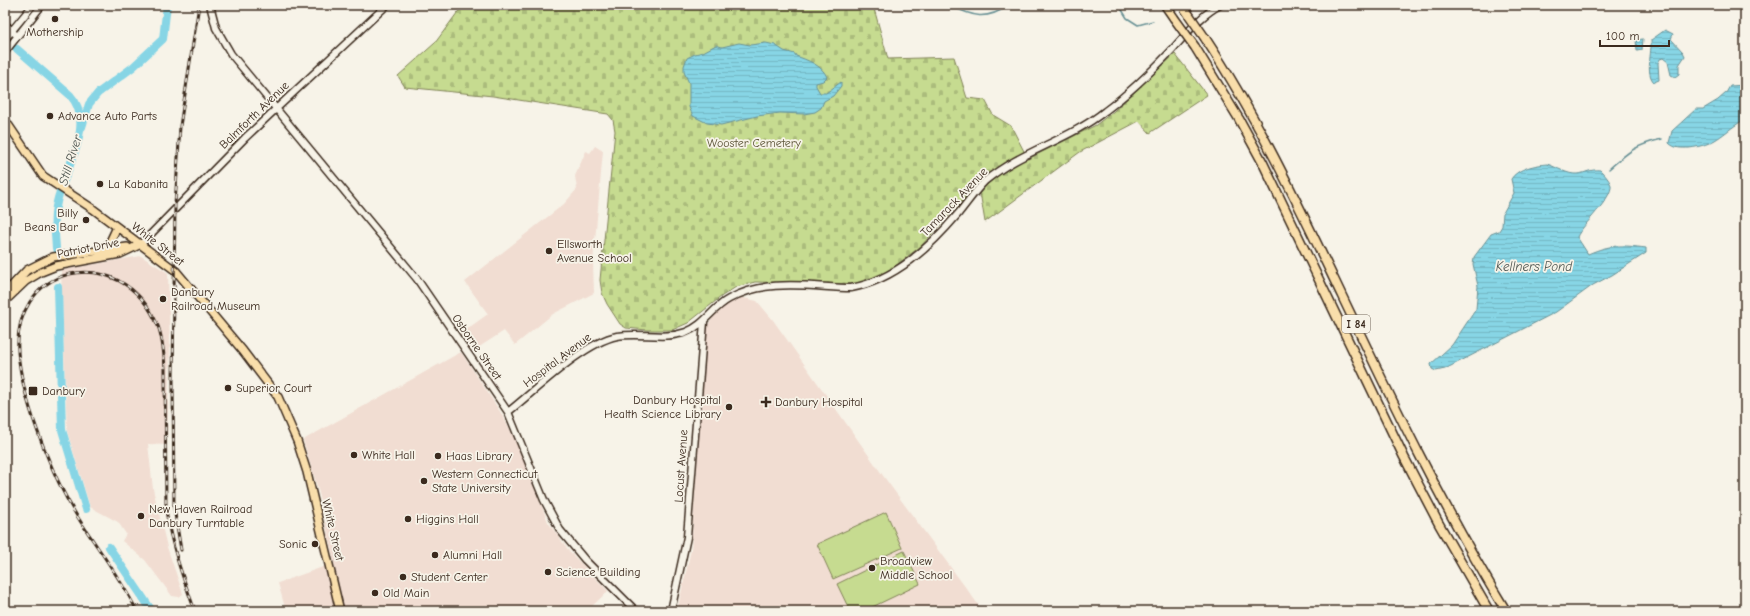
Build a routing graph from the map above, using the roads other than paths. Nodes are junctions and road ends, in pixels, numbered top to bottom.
1 (33, 5) edge
2 (42, 5) edge
3 (210, 5) edge
4 (387, 5) edge
5 (1165, 5) edge
6 (1220, 5) edge
7 (1183, 7) edge
8 (5, 24) edge
9 (12, 31) junction
10 (19, 37) junction
11 (5, 39) edge
12 (5, 52) edge
13 (276, 108) junction
14 (5, 120) edge
15 (117, 227) junction
16 (141, 244) junction
17 (97, 252) junction
18 (753, 288) joint
19 (5, 292) edge
20 (5, 301) edge
21 (704, 322) junction
22 (508, 412) junction
23 (340, 611) edge
24 (636, 611) edge
25 (671, 611) edge
26 (1489, 611) edge
27 (1506, 611) edge

1 - 9 street
2 - 10 street
3 - 13 street, Osborne Street
4 - 13 street, Balmforth Avenue
5 - 26 highway, I 84, bridge
6 - 18 street, Tamarack Avenue
7 - 27 highway, I 84, bridge
8 - 9 street
9 - 10 street
9 - 11 street
10 - 12 street
13 - 16 street, Balmforth Avenue
13 - 22 street, Osborne Street
14 - 15 main road, White Street
15 - 16 main road, White Street
15 - 17 main road, Patriot Drive
16 - 17 main road, Patriot Drive
16 - 20 main road, Patriot Drive
16 - 23 main road, White Street
17 - 19 main road, Patriot Drive
18 - 21 street, Hospital Avenue
21 - 22 street, Hospital Avenue
21 - 25 street, Locust Avenue
22 - 24 street, Osborne Street

